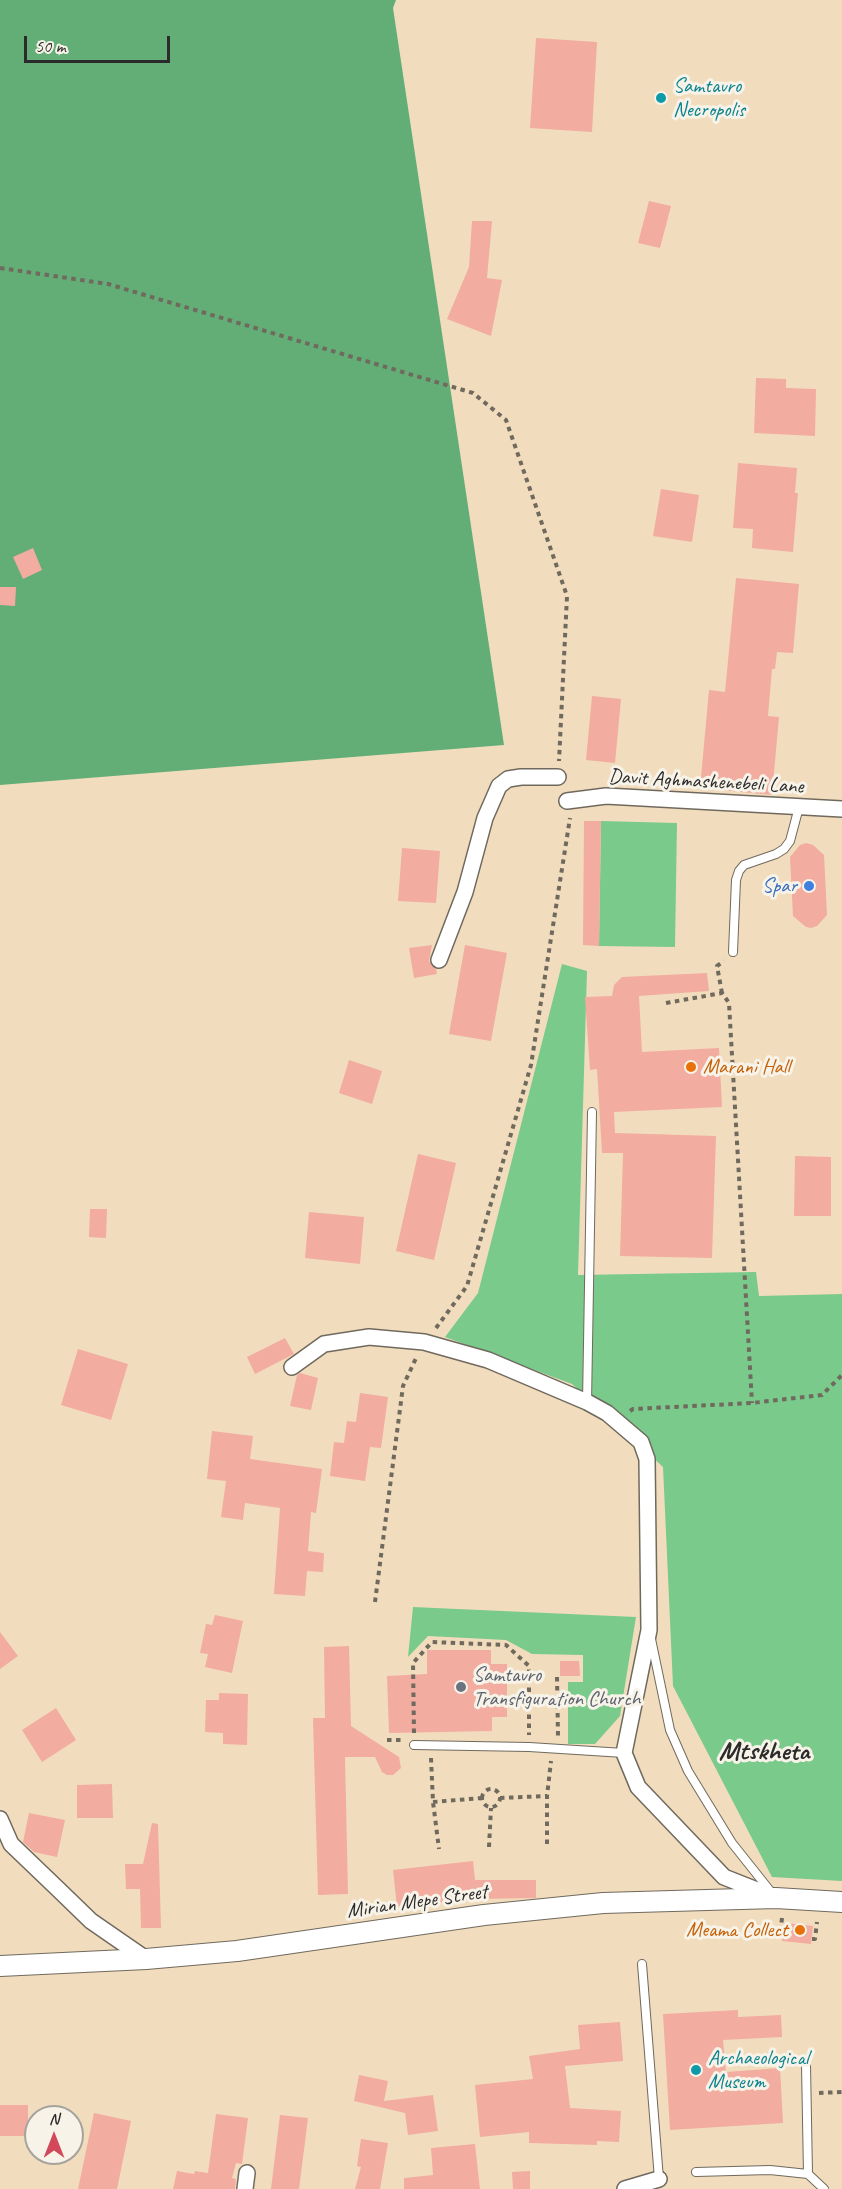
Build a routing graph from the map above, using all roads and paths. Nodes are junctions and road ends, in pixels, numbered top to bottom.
1 (0, 268) edge
2 (558, 777) joint
3 (567, 801) joint
4 (799, 807) junction
5 (842, 809) edge
6 (733, 952) joint
7 (438, 960) dead end
8 (722, 993) junction
9 (666, 1003) dead end
10 (592, 1112) dead end
11 (424, 1342) junction
12 (292, 1367) dead end
13 (842, 1375) edge
14 (587, 1402) junction
15 (752, 1403) junction
16 (618, 1421) junction
17 (375, 1602) dead end
18 (649, 1630) junction
19 (557, 1677) dead end
20 (414, 1745) joint
21 (529, 1747) junction
22 (558, 1749) junction
23 (624, 1753) junction
24 (431, 1758) dead end
25 (551, 1759) dead end
26 (547, 1796) junction
27 (481, 1798) junction
28 (500, 1798) junction
29 (434, 1802) junction
30 (491, 1808) junction
31 (0, 1819) edge
32 (547, 1844) dead end
33 (489, 1847) dead end
34 (440, 1849) dead end
35 (776, 1898) junction
36 (842, 1902) edge
37 (782, 1918) dead end
38 (817, 1922) dead end
39 (783, 1935) dead end
40 (812, 1939) dead end
41 (146, 1959) junction
42 (642, 1964) dead end
43 (0, 1966) edge
44 (806, 2065) dead end
45 (842, 2092) edge
46 (807, 2093) junction
47 (696, 2172) dead end
48 (247, 2173) dead end
49 (808, 2174) junction
50 (659, 2179) joint
51 (245, 2189) edge
52 (625, 2189) edge
53 (824, 2189) edge

1 - 2 path
2 - 7 street
3 - 4 street, Davit Aghmashenebeli Lane
3 - 11 path
4 - 5 street, Davit Aghmashenebeli Lane
4 - 6 lane
6 - 8 path
8 - 9 path
8 - 15 path
10 - 14 lane
11 - 12 street
11 - 14 street
11 - 17 path
13 - 15 path
14 - 16 street
15 - 16 path
16 - 18 street
18 - 23 street
18 - 35 lane
19 - 22 path
20 - 21 lane
20 - 21 path
21 - 22 lane
22 - 23 lane
23 - 35 street
24 - 29 path
25 - 26 path
26 - 28 path
26 - 32 path
27 - 28 path
27 - 29 path
27 - 30 path
28 - 30 path
29 - 34 path
30 - 33 path
31 - 41 street
35 - 36 street, Mirian Mepe Street
35 - 41 street, Mirian Mepe Street
37 - 39 path
38 - 40 path
41 - 43 street, Mirian Mepe Street
42 - 50 lane
44 - 46 lane
45 - 46 path
46 - 49 lane
47 - 49 lane
48 - 51 street
49 - 53 lane
50 - 52 street

